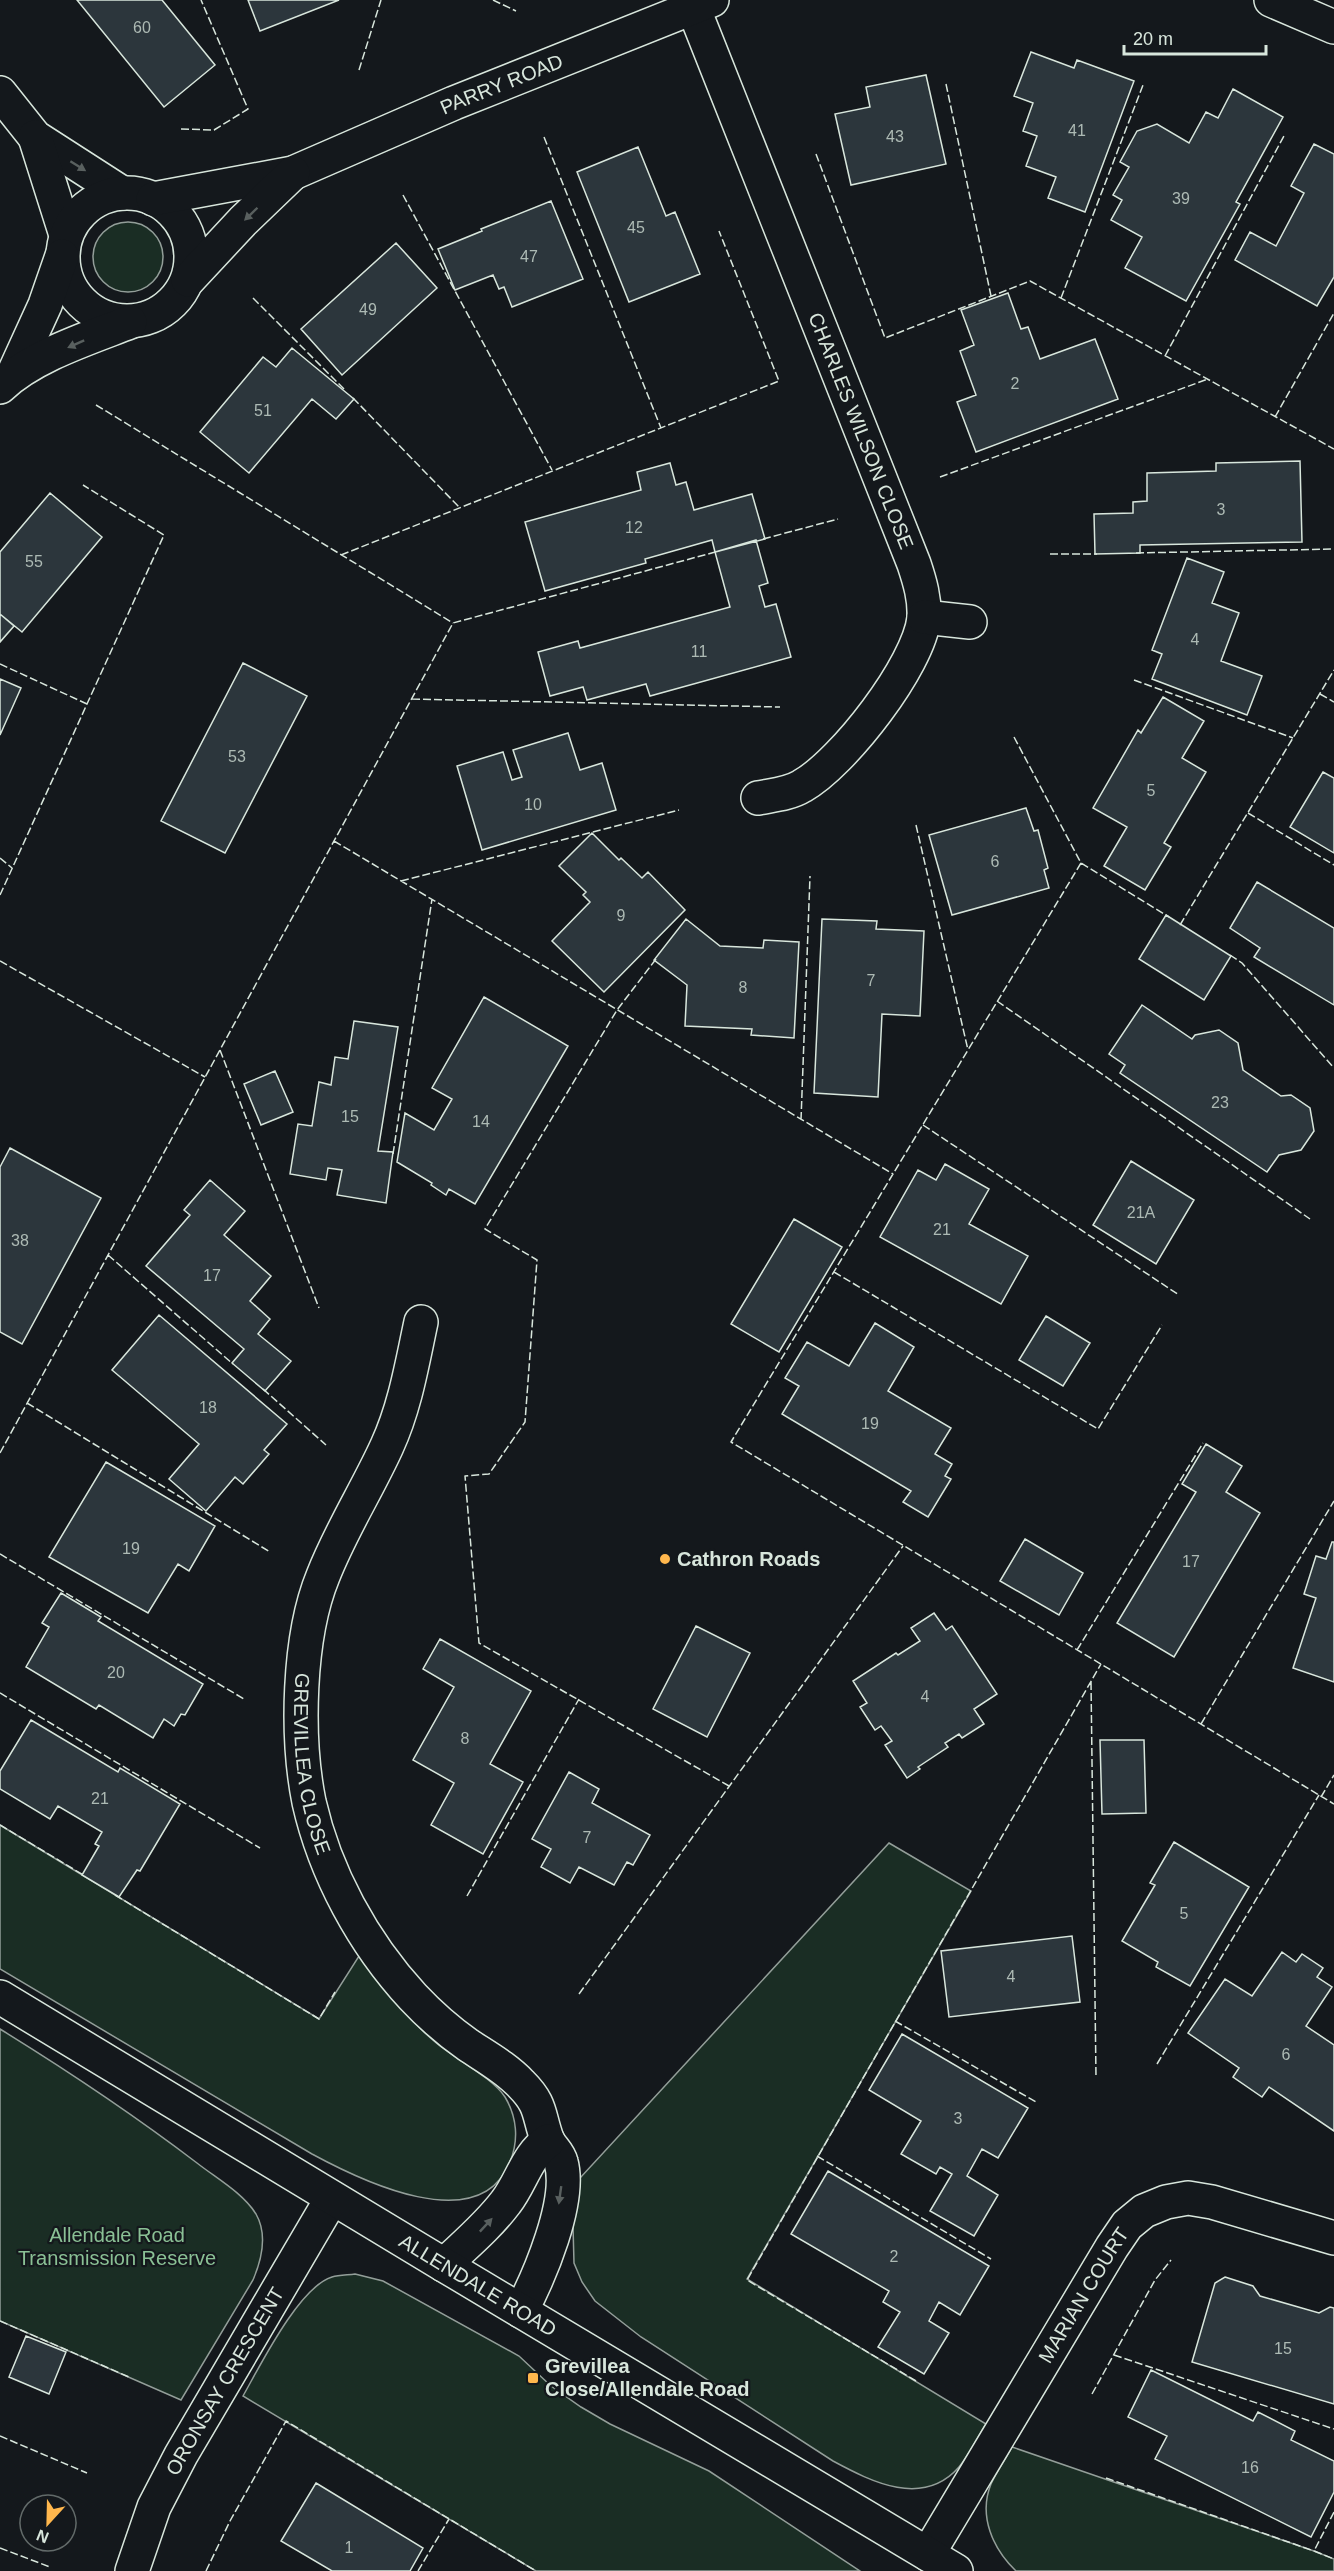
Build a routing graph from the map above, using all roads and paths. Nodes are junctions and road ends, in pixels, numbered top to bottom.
1 (1271, 0) edge
2 (702, 3) edge
3 (1334, 27) edge
4 (0, 93) edge
5 (35, 137) junction
6 (293, 173) junction
7 (138, 196) junction
8 (64, 246) junction
9 (188, 280) junction
10 (130, 322) junction
11 (7, 381) edge
12 (924, 617) junction
13 (970, 622) dead end
14 (758, 798) dead end
15 (421, 1322) dead end
16 (0, 1997) edge
17 (548, 2141) junction
18 (332, 2198) junction
19 (1334, 2238) edge
20 (444, 2265) junction
21 (521, 2311) junction
22 (928, 2554) junction
23 (132, 2571) edge
24 (956, 2571) edge

1 - 3 street
2 - 6 street, PARRY ROAD
2 - 12 street, CHARLES WILSON CLOSE
4 - 5 street
5 -> 7 street
5 - 8 street
6 - 7 street, PARRY ROAD
6 -> 9 street, PARRY ROAD
7 - 8 street
7 - 9 street
8 - 10 street
8 - 11 street
9 - 10 street
10 -> 11 street
12 - 13 street
12 - 14 street, CHARLES WILSON CLOSE
15 - 17 street, GREVILLEA CLOSE
16 - 18 street, ALLENDALE ROAD
20 -> 17 street
17 -> 21 street, GREVILLEA CLOSE
18 - 20 street, ALLENDALE ROAD
18 - 23 street, ORONSAY CRESCENT
19 - 22 street, MARIAN COURT
20 - 21 street, ALLENDALE ROAD
21 - 22 street, ALLENDALE ROAD
22 - 24 street, ALLENDALE ROAD

